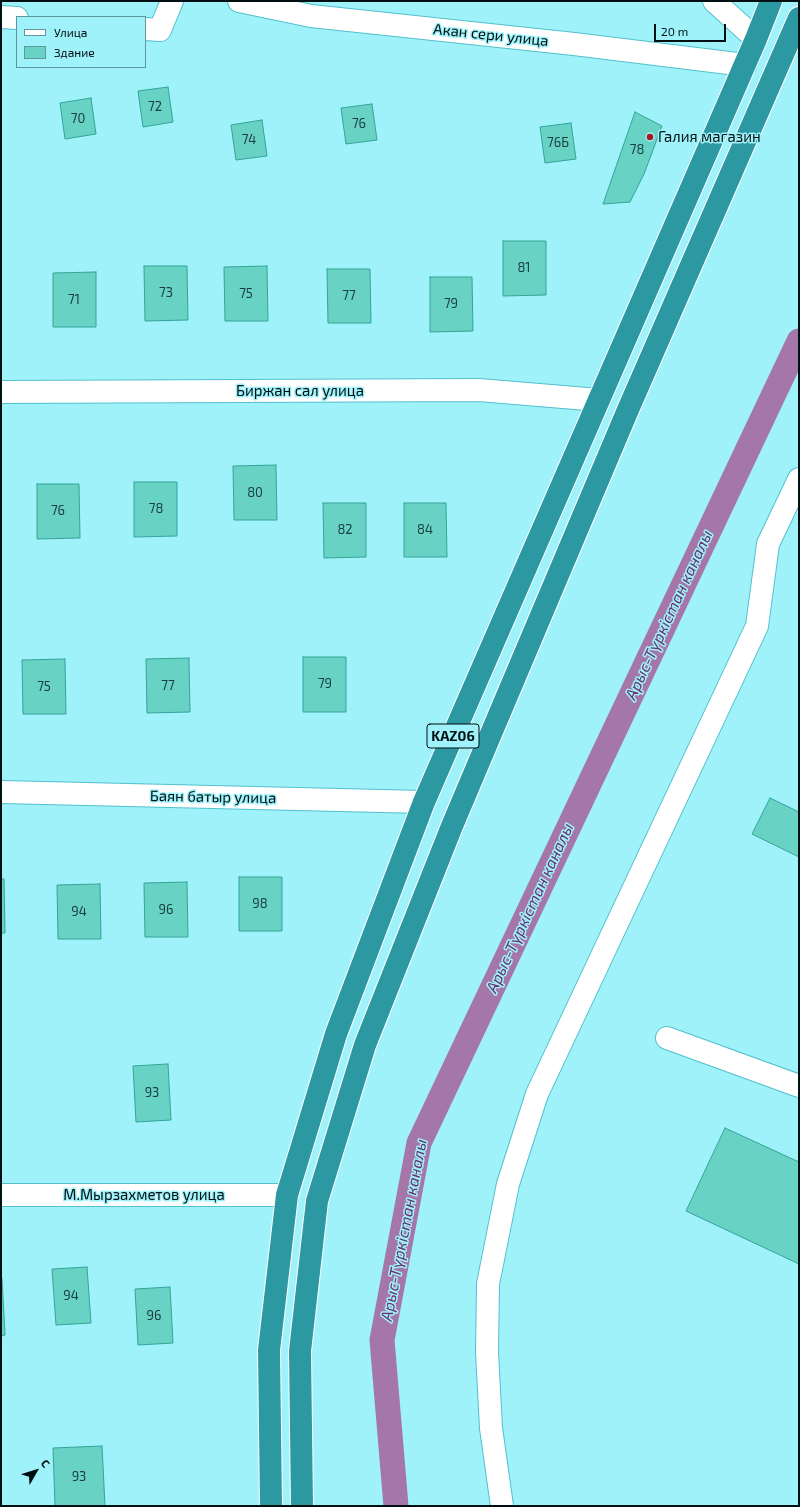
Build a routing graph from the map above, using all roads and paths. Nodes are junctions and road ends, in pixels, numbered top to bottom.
1 (172, 1) edge
2 (239, 1) edge
3 (714, 1) edge
4 (771, 1) edge
5 (1, 17) edge
6 (16, 18) edge
7 (799, 18) edge
8 (146, 29) edge
9 (756, 39) junction
10 (745, 65) junction
11 (1, 392) edge
12 (599, 400) junction
13 (799, 479) edge
14 (1, 792) edge
15 (424, 802) junction
16 (666, 1038) dead end
17 (799, 1086) edge
18 (1, 1195) edge
19 (287, 1195) junction
20 (271, 1506) edge
21 (302, 1506) edge
22 (502, 1506) edge

1 - 8 street
2 - 10 street, Акан сери улица
3 - 9 street
4 - 9 highway, KАZ06
5 - 6 street
7 - 21 highway, KАZ06
9 - 10 highway, KАZ06
10 - 12 highway, KАZ06
11 - 12 street, Биржан сал улица
12 - 15 highway, KАZ06
13 - 22 street
14 - 15 street, Баян батыр улица
15 - 19 highway, KАZ06
16 - 17 street
18 - 19 street, М.Мырзахметов улица
19 - 20 highway, KАZ06

